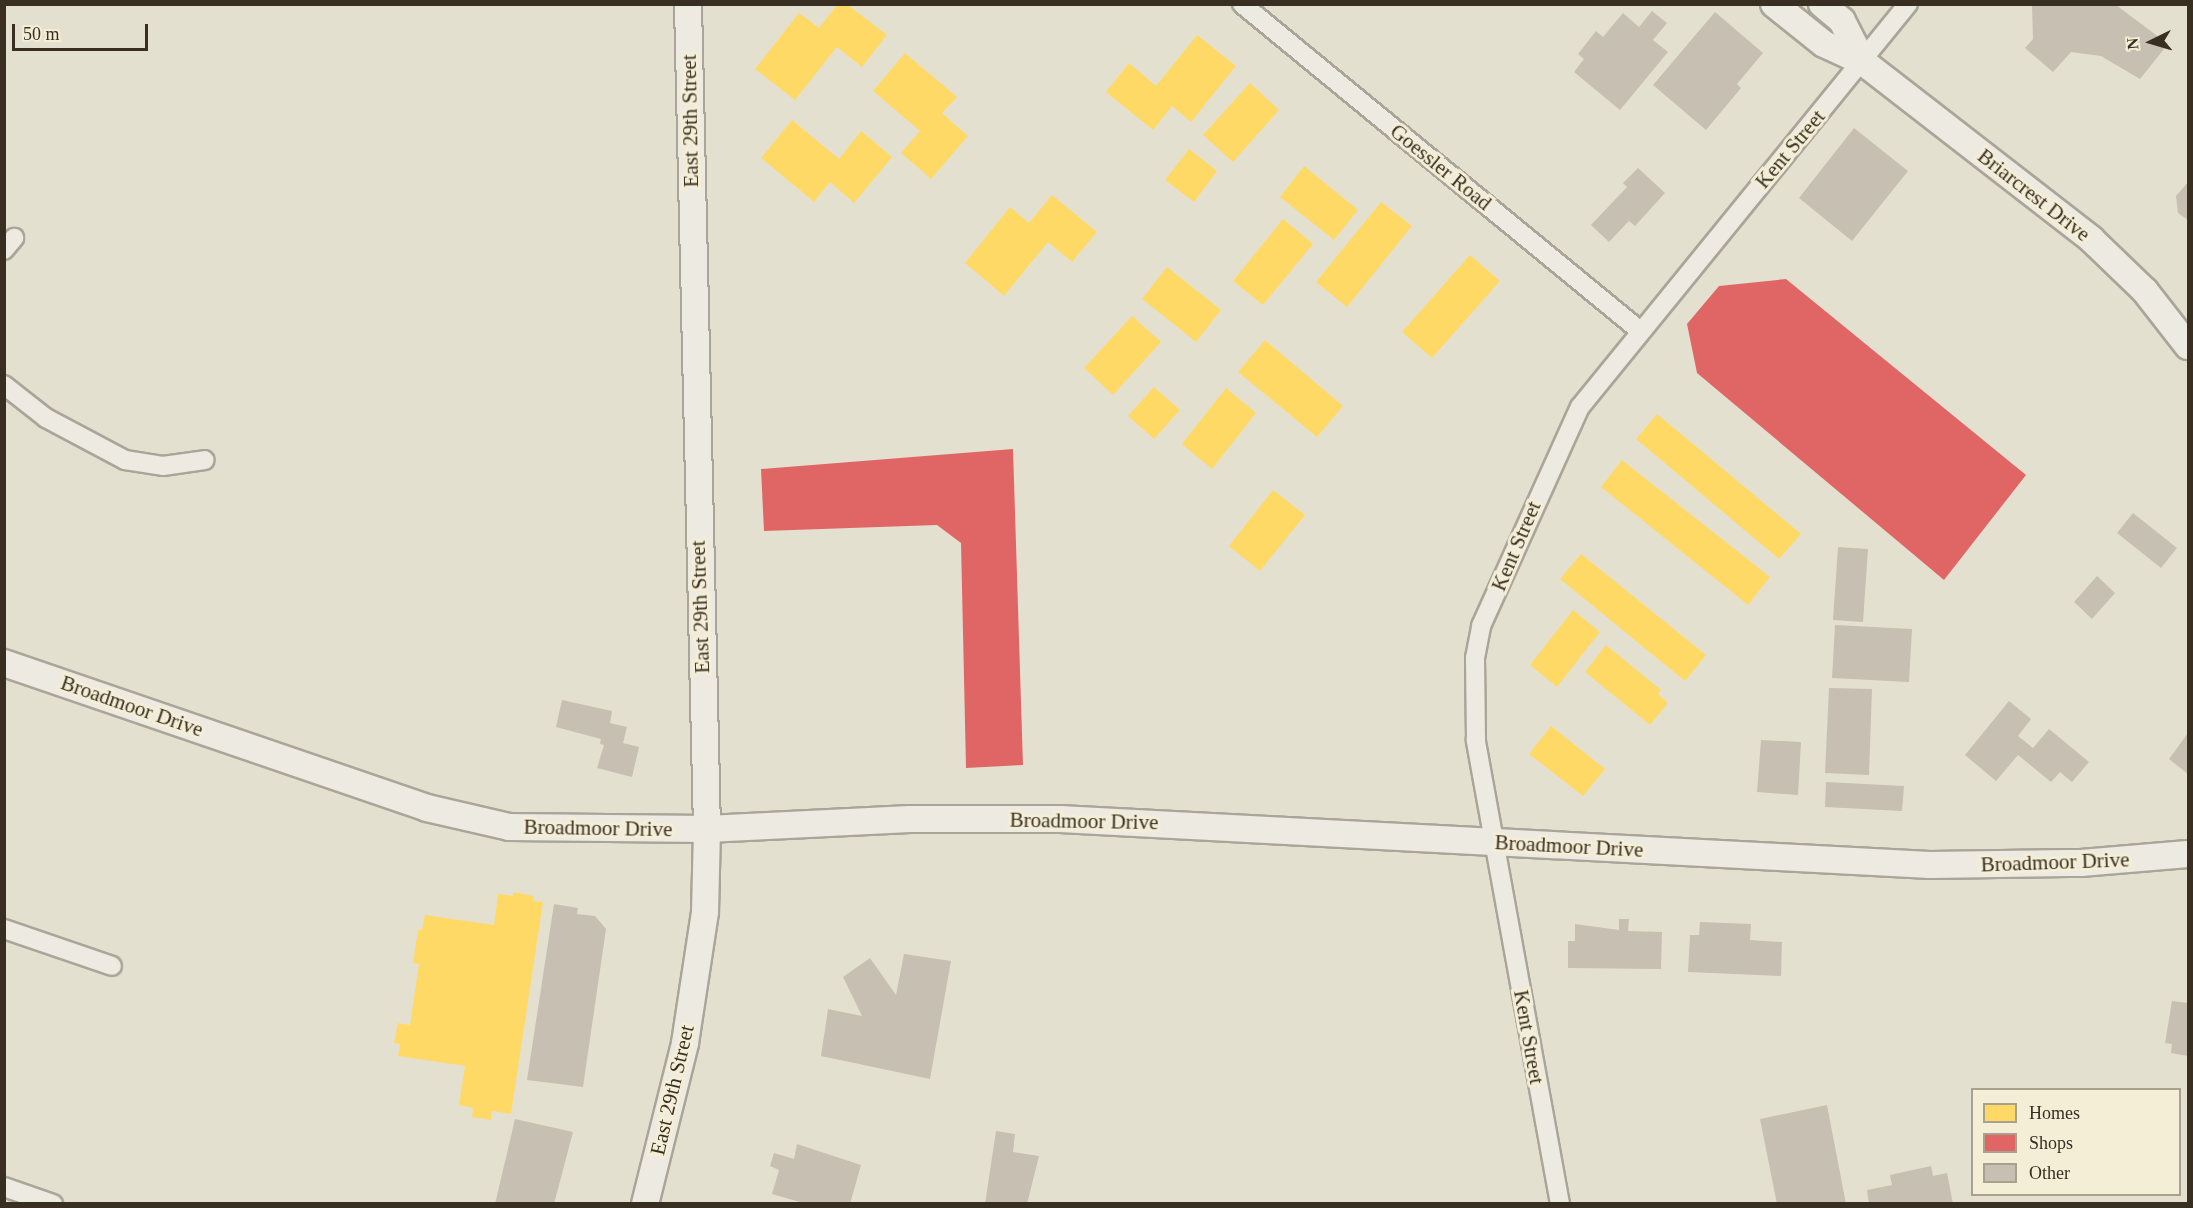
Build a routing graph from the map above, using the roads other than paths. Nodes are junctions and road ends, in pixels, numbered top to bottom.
1 (688, 4) edge
2 (1242, 4) edge
3 (1774, 4) edge
4 (1822, 4) edge
5 (1908, 4) edge
6 (1863, 62) junction
7 (1639, 330) junction
8 (2188, 346) edge
9 (4, 385) edge
10 (205, 460) dead end
11 (4, 663) edge
12 (707, 829) junction
13 (1494, 842) junction
14 (2188, 854) edge
15 (4, 929) edge
16 (112, 966) dead end
17 (4, 1187) edge
18 (53, 1203) edge
19 (645, 1203) edge
20 (1560, 1203) edge

1 - 12 street, East 29th Street
2 - 7 street, Goessler Road
3 - 6 street, Briarcrest Drive
4 - 6 street, Briarcrest Drive
5 - 6 street, Kent Street
6 - 7 street, Kent Street
6 - 8 street, Briarcrest Drive
7 - 13 street, Kent Street
9 - 10 street
11 - 12 street, Broadmoor Drive
12 - 13 street, Broadmoor Drive
12 - 19 street, East 29th Street
13 - 14 street, Broadmoor Drive
13 - 20 street, Kent Street
15 - 16 street
17 - 18 street

